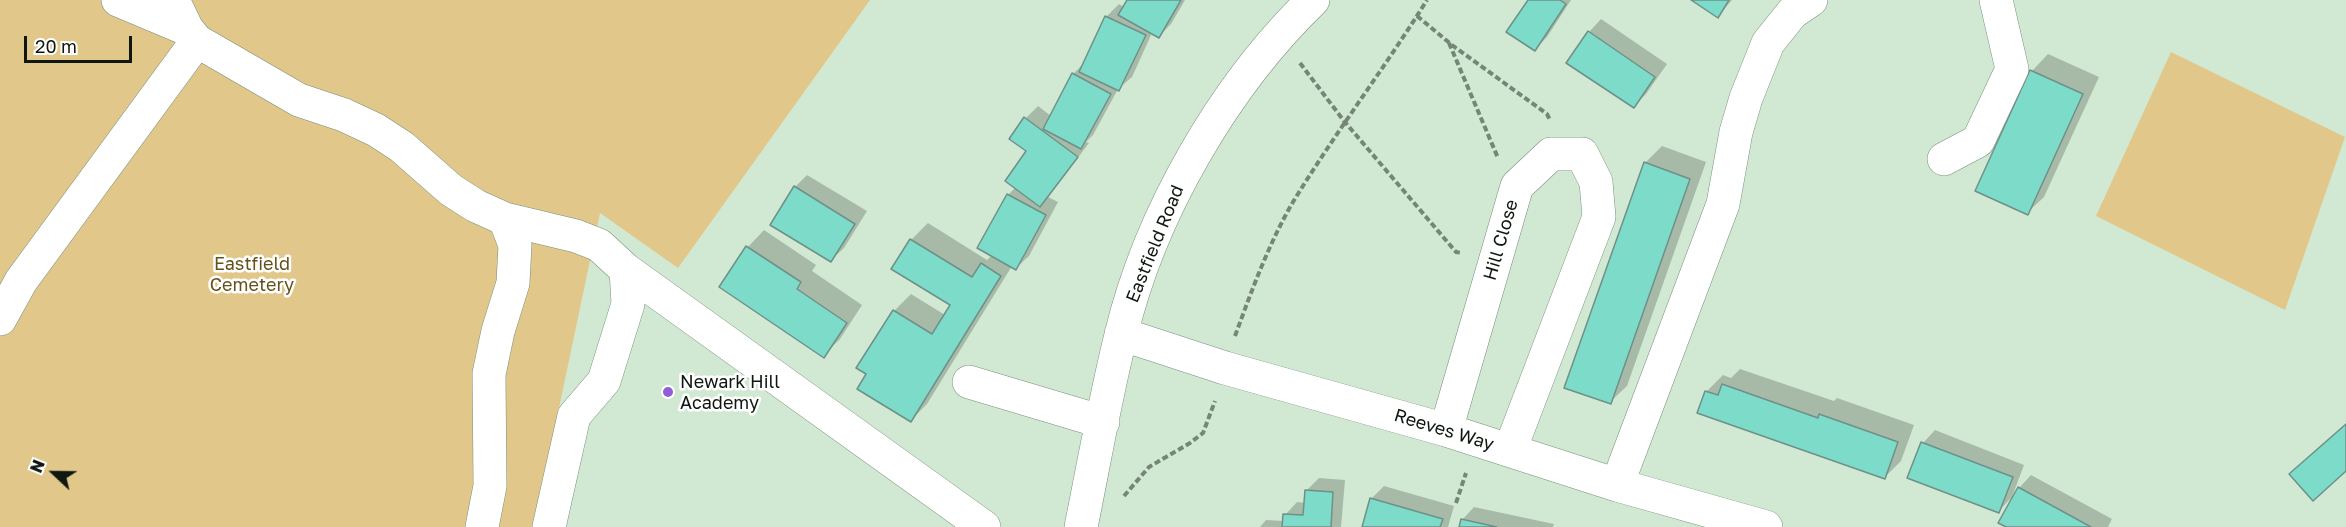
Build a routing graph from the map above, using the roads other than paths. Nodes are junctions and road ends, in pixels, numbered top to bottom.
1 (118, 0) edge
2 (1811, 0) edge
3 (1996, 0) edge
4 (1299, 4) edge
5 (186, 23) edge
6 (1944, 159) dead end
7 (505, 219) junction
8 (626, 270) junction
9 (10, 277) edge
10 (0, 319) edge
11 (1121, 334) junction
12 (969, 382) dead end
13 (1103, 422) junction
14 (1446, 430) junction
15 (1510, 450) junction
16 (1617, 485) junction
17 (482, 527) edge
18 (549, 527) edge
19 (984, 527) edge
20 (1081, 527) edge
21 (1766, 527) edge

1 - 5 street
2 - 16 street
3 - 6 street
4 - 11 street, Eastfield Road
5 - 7 street
5 - 9 street
7 - 8 street
7 - 17 street
8 - 18 street
8 - 19 street
9 - 10 street
11 - 13 street, Eastfield Road
11 - 14 street, Reeves Way
12 - 13 street
13 - 20 street, Eastfield Road
14 - 15 street, Reeves Way
14 - 15 street, Hill Close
15 - 16 street, Reeves Way
16 - 21 street, Reeves Way

